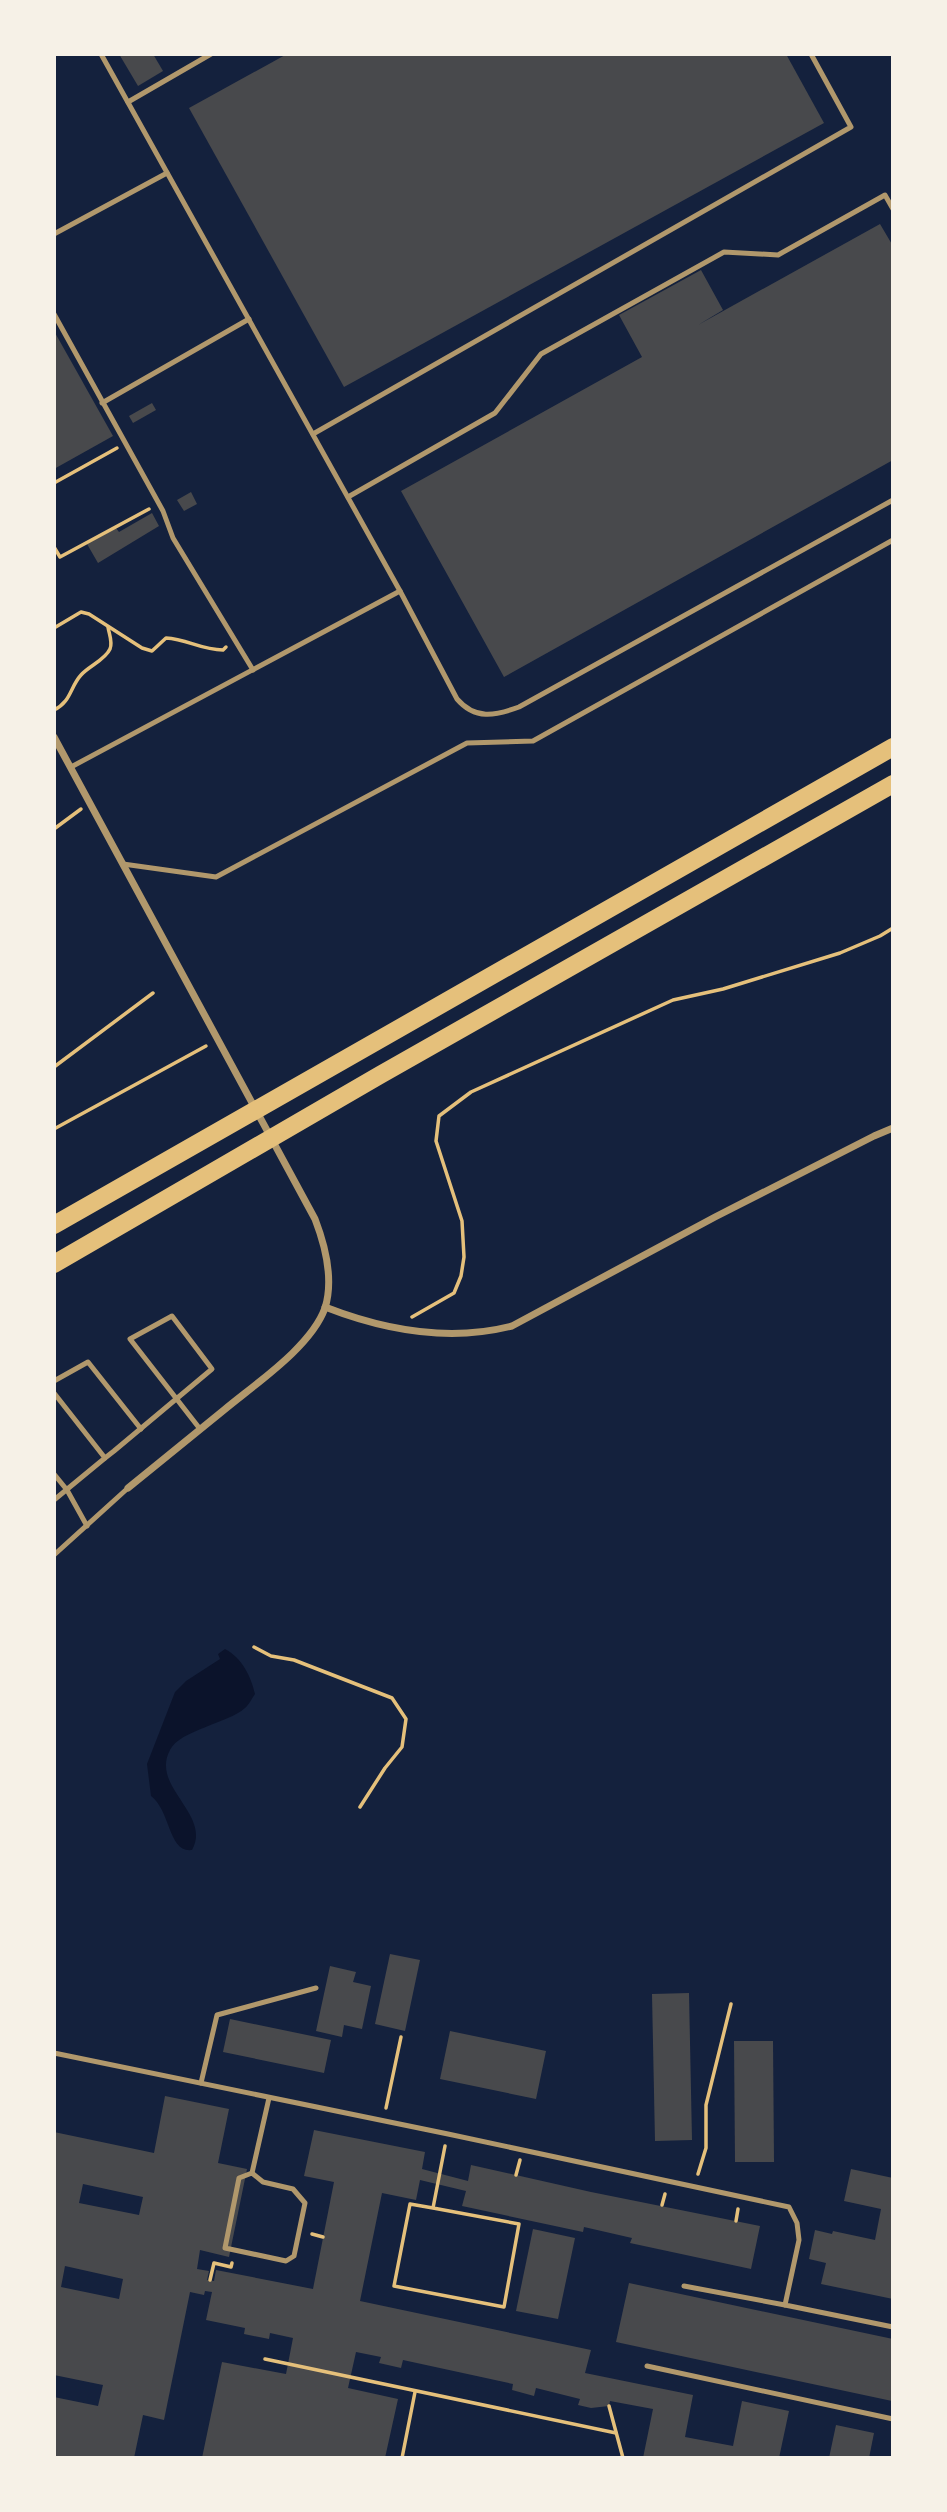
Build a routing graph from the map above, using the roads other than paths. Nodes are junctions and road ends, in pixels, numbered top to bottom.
1 (101, 54) edge
2 (211, 54) edge
3 (811, 54) edge
4 (128, 102) junction
5 (167, 173) junction
6 (893, 209) edge
7 (54, 234) edge
8 (54, 314) edge
9 (249, 319) junction
10 (102, 403) junction
11 (313, 434) junction
12 (348, 497) junction
13 (893, 500) edge
14 (893, 540) edge
15 (400, 590) junction
16 (253, 670) junction
17 (54, 737) edge
18 (893, 747) edge
19 (71, 768) junction
20 (893, 784) edge
21 (123, 864) junction
22 (893, 1128) edge
23 (54, 1225) edge
24 (54, 1264) edge
25 (325, 1307) junction
26 (54, 1381) edge
27 (54, 1393) edge
28 (177, 1398) junction
29 (141, 1429) junction
30 (200, 1429) junction
31 (105, 1458) junction
32 (54, 1474) edge
33 (128, 1488) joint
34 (67, 1490) junction
35 (54, 1500) edge
36 (87, 1525) junction
37 (54, 1555) edge
38 (316, 1989) dead end
39 (54, 2053) edge
40 (201, 2083) junction
41 (269, 2098) junction
42 (252, 2173) junction
43 (684, 2286) dead end
44 (785, 2305) junction
45 (893, 2328) edge
46 (647, 2366) dead end
47 (893, 2419) edge

1 - 4 lane
2 - 4 lane
3 - 11 lane
4 - 5 lane
5 - 7 lane
5 - 9 lane
6 - 12 lane
8 - 10 lane
9 - 10 lane
9 - 11 lane
10 - 16 lane
11 - 12 lane
12 - 15 lane
13 - 15 lane
14 - 21 lane
15 - 16 lane
16 - 19 lane
17 - 19 street
18 - 23 highway
19 - 21 street
20 - 24 highway
21 - 25 street
22 - 25 street
25 - 30 street
26 - 29 lane
27 - 31 lane
28 - 28 lane
28 - 29 lane
28 - 30 lane
29 - 31 lane
30 - 33 street
31 - 34 lane
32 - 34 lane
33 - 36 lane
34 - 35 lane
34 - 36 lane
36 - 37 lane
38 - 40 lane
39 - 40 lane
40 - 41 lane
41 - 42 lane
41 - 44 lane
42 - 42 lane
43 - 44 lane
44 - 45 lane
46 - 47 lane

